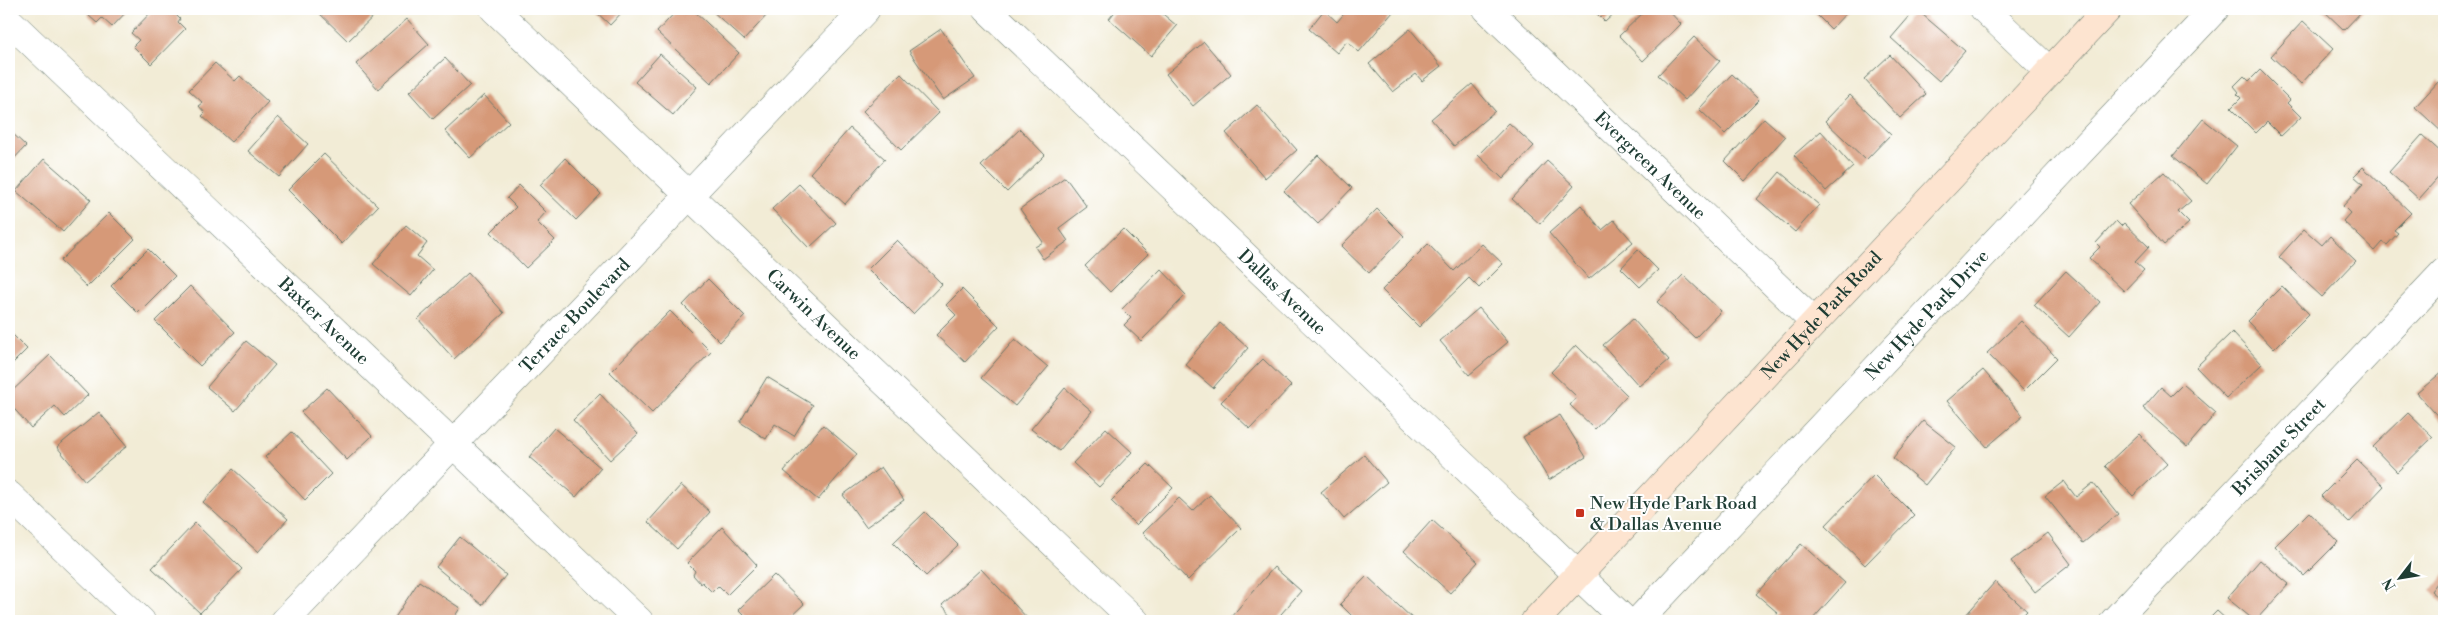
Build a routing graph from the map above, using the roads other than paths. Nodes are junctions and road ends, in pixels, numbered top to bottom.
1 (494, 9) edge
2 (866, 9) edge
3 (986, 9) edge
4 (1487, 9) edge
5 (1984, 9) edge
6 (2108, 9) edge
7 (2215, 9) edge
8 (9, 21) edge
9 (2049, 71) junction
10 (689, 194) junction
11 (2444, 272) edge
12 (1814, 322) junction
13 (453, 444) junction
14 (9, 495) edge
15 (1579, 575) junction
16 (141, 621) edge
17 (285, 621) edge
18 (639, 621) edge
19 (1135, 621) edge
20 (1535, 621) edge
21 (1626, 621) edge
22 (1638, 621) edge
23 (2114, 621) edge

1 - 10 street, Carwin Avenue
2 - 10 street, Terrace Boulevard
3 - 15 street, Dallas Avenue
4 - 12 street, Evergreen Avenue
5 - 9 street
6 - 9 main road, New Hyde Park Road
7 - 22 street, New Hyde Park Drive
8 - 13 street, Baxter Avenue
9 - 12 main road, New Hyde Park Road
10 - 13 street, Terrace Boulevard
10 - 19 street, Carwin Avenue
11 - 23 street, Brisbane Street
12 - 15 main road, New Hyde Park Road
13 - 17 street, Terrace Boulevard
13 - 18 street, Baxter Avenue
14 - 16 street
15 - 20 main road, New Hyde Park Road
15 - 21 street, Dallas Avenue

